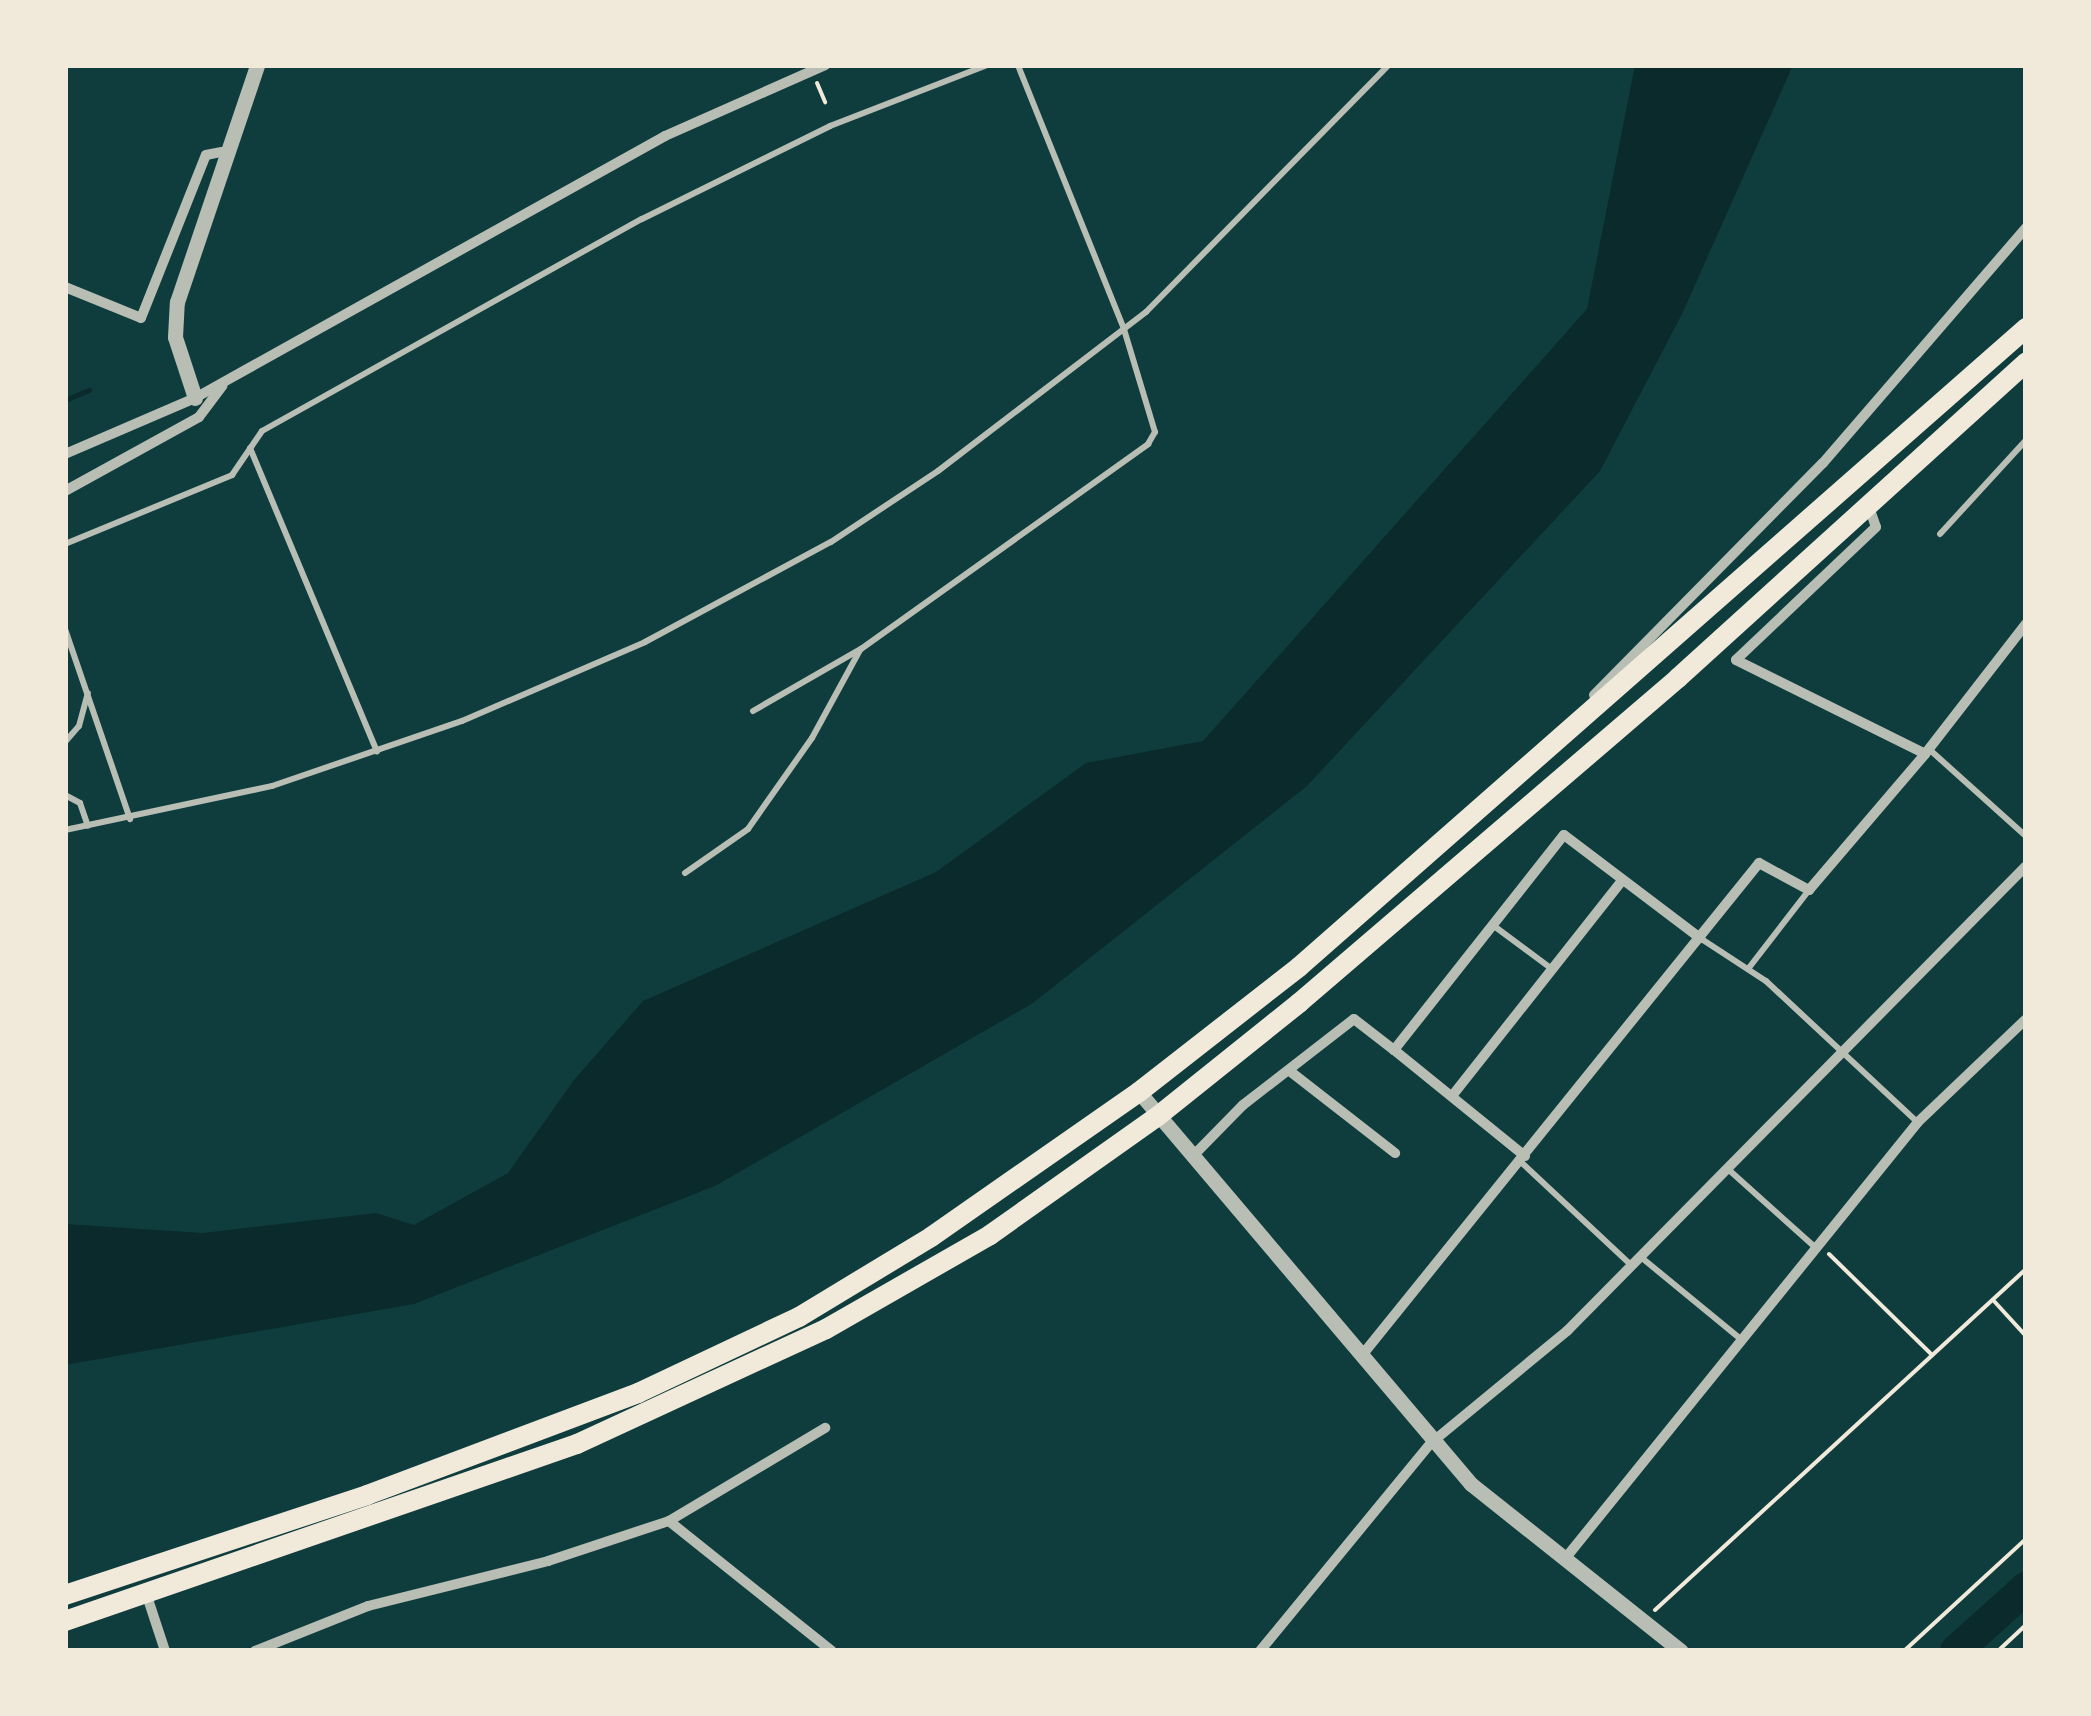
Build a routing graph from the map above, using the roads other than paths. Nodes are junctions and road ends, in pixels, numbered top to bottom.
1 (257, 65) edge
2 (824, 65) edge
3 (987, 65) edge
4 (1018, 65) edge
5 (1389, 65) edge
6 (222, 152) junction
7 (2026, 228) edge
8 (65, 287) edge
9 (2026, 328) edge
10 (1124, 329) junction
11 (2026, 362) edge
12 (225, 382) junction
13 (194, 398) junction
14 (2026, 440) edge
15 (250, 448) junction
16 (65, 454) edge
17 (65, 491) edge
18 (1866, 501) junction
19 (1940, 534) dead end
20 (65, 544) edge
21 (2026, 624) edge
22 (65, 628) edge
23 (861, 649) junction
24 (89, 692) junction
25 (753, 710) dead end
26 (65, 742) edge
27 (377, 750) junction
28 (1928, 752) junction
29 (1507, 786) junction
30 (65, 796) edge
31 (130, 820) junction
32 (88, 826) junction
33 (65, 830) edge
34 (2026, 836) edge
35 (2026, 866) edge
36 (685, 873) dead end
37 (1622, 881) junction
38 (1809, 890) junction
39 (1494, 926) junction
40 (1700, 938) junction
41 (1748, 969) junction
42 (1552, 970) junction
43 (2026, 1019) edge
44 (1394, 1050) junction
45 (1844, 1053) junction
46 (1291, 1072) junction
47 (1139, 1092) junction
48 (1452, 1096) junction
49 (1158, 1116) junction
50 (1918, 1122) junction
51 (1396, 1152) dead end
52 (1193, 1156) junction
53 (1523, 1159) junction
54 (1729, 1170) junction
55 (1819, 1248) junction
56 (1638, 1262) junction
57 (1743, 1341) junction
58 (1364, 1354) junction
59 (826, 1428) dead end
60 (1427, 1447) junction
61 (669, 1521) junction
62 (1563, 1561) junction
63 (138, 1571) junction
64 (65, 1595) edge
65 (149, 1600) junction
66 (65, 1621) edge
67 (165, 1651) edge
68 (256, 1651) edge
69 (832, 1651) edge
70 (1260, 1651) edge
71 (1681, 1651) edge

1 - 6 street
2 - 12 street
3 - 15 lane
4 - 10 lane
5 - 10 lane
6 - 8 street
6 - 13 street
7 - 29 street
9 - 29 highway
10 - 23 lane
10 - 27 lane
11 - 18 highway
12 - 13 street
12 - 17 street
13 - 16 street
14 - 19 lane
15 - 20 lane
15 - 27 lane
18 - 28 street
18 - 49 highway
21 - 28 street
22 - 24 lane
23 - 25 lane
23 - 36 lane
24 - 26 lane
24 - 31 lane
27 - 31 lane
28 - 34 lane
28 - 38 street
29 - 47 highway
30 - 32 lane
31 - 32 lane
32 - 33 lane
35 - 45 street
37 - 39 street
37 - 40 street
37 - 42 street
38 - 40 street
38 - 41 lane
39 - 42 lane
39 - 44 street
40 - 41 lane
40 - 53 street
41 - 45 lane
42 - 48 street
43 - 50 street
44 - 46 street
44 - 48 street
45 - 50 lane
45 - 54 street
46 - 51 street
46 - 52 street
47 - 49 street
47 - 63 highway
48 - 53 street
49 - 52 street
49 - 65 highway
50 - 55 street
52 - 58 street
53 - 56 lane
53 - 58 street
54 - 55 lane
54 - 56 street
55 - 57 street
56 - 57 lane
56 - 60 street
57 - 62 street
58 - 60 street
59 - 61 street
60 - 62 street
60 - 70 street
61 - 68 street
61 - 69 street
62 - 71 street
63 - 64 highway
63 - 65 street
65 - 66 highway
65 - 67 street

